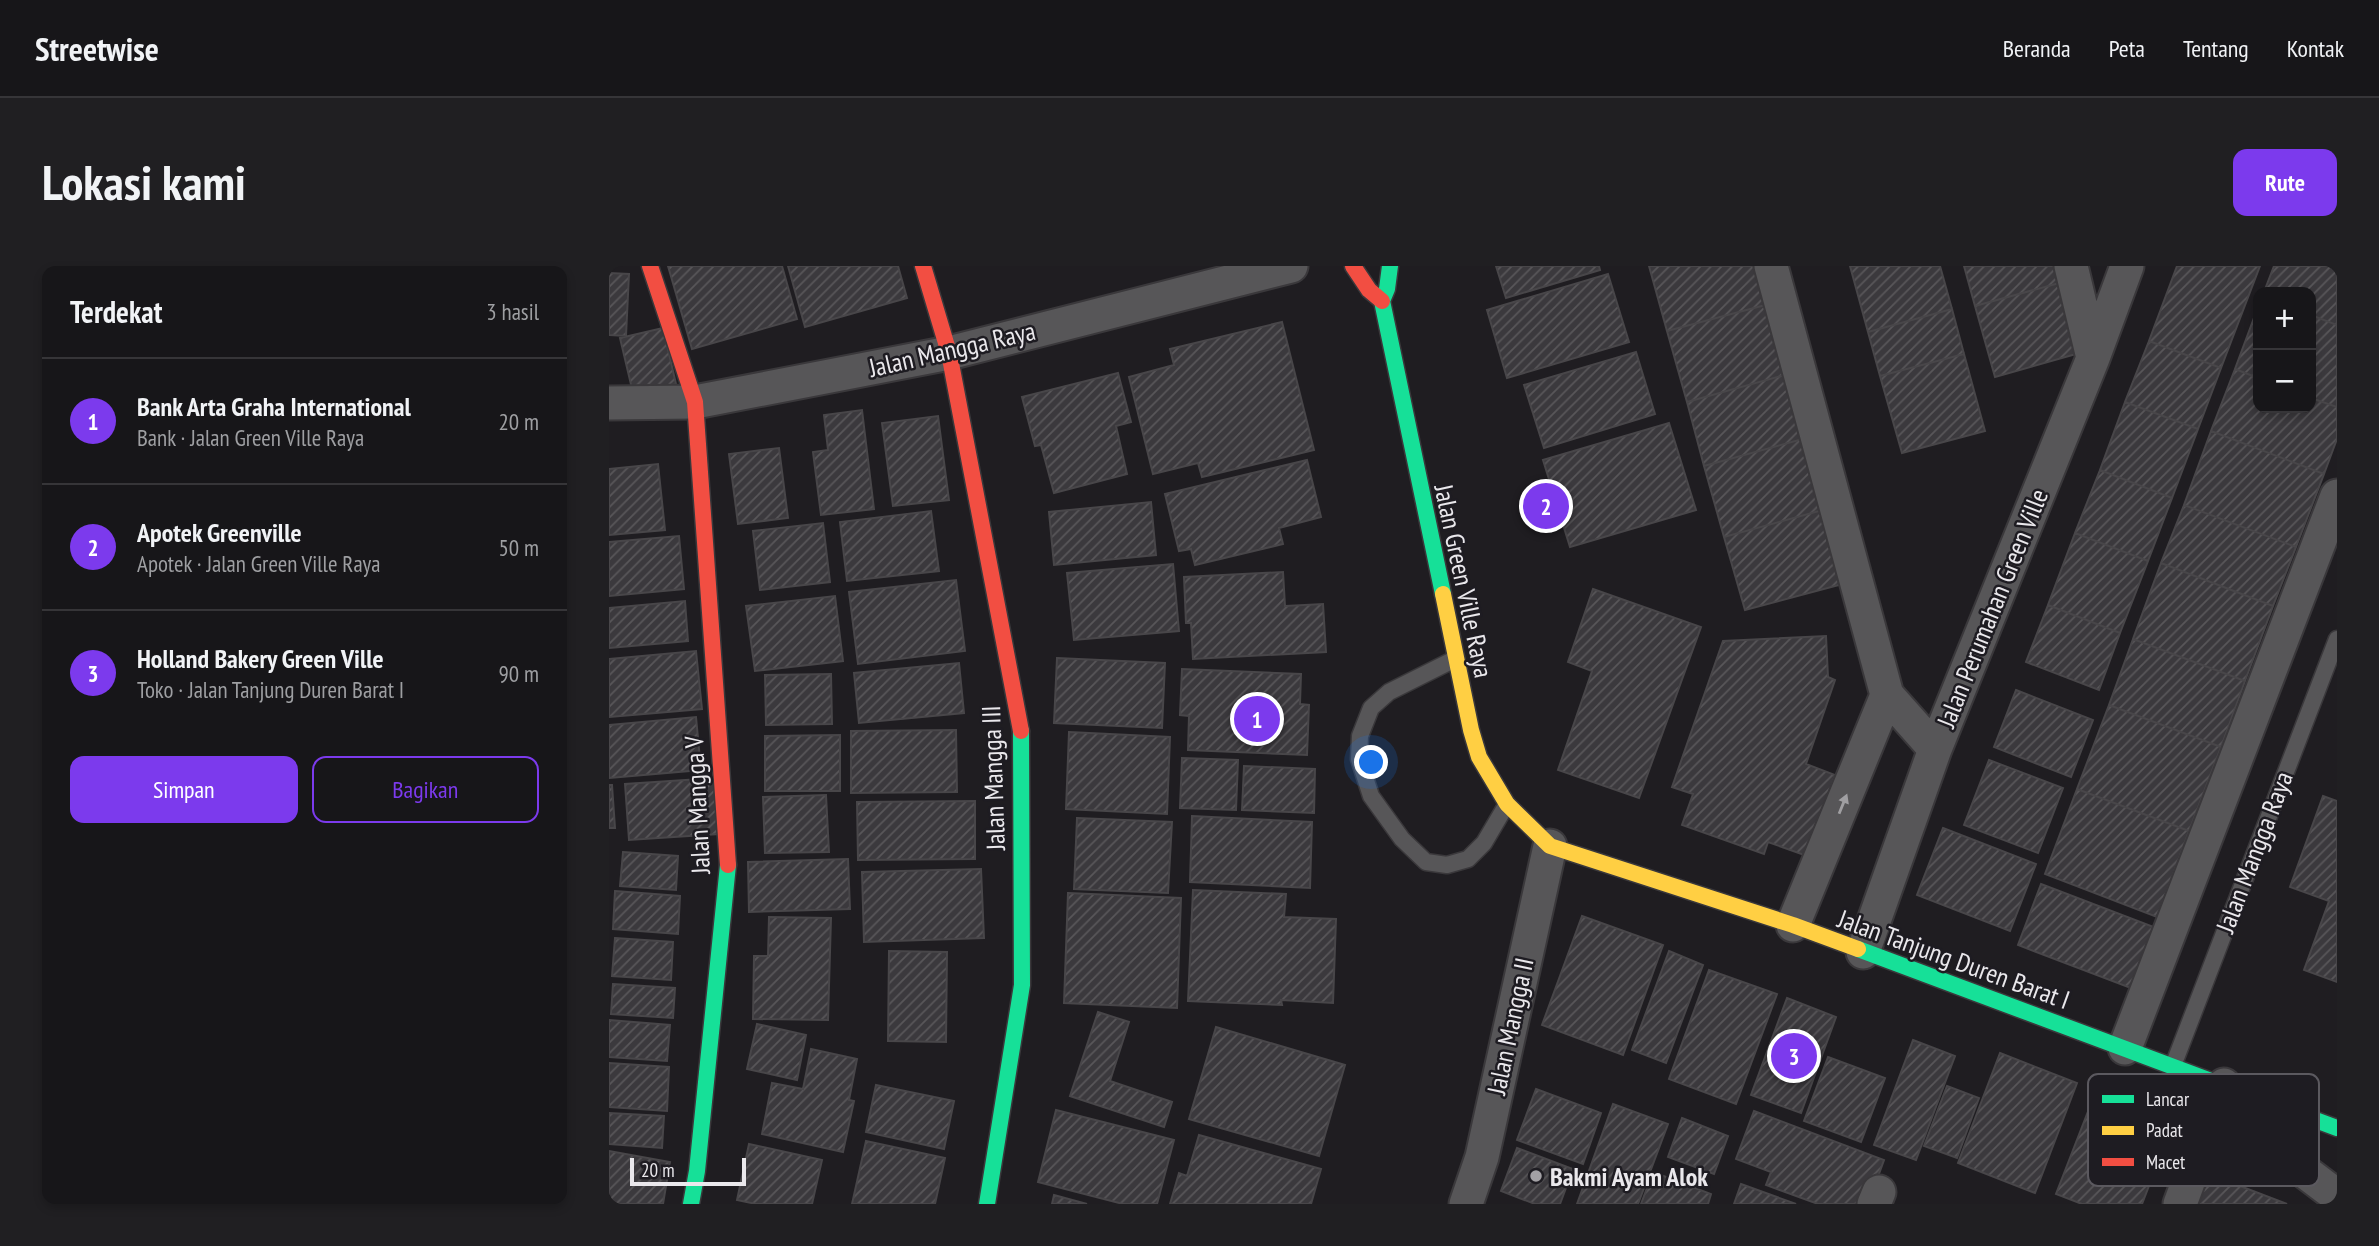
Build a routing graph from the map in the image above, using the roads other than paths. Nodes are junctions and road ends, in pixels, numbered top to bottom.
1 (650, 266) edge
2 (923, 266) edge
3 (1291, 266) edge
4 (1353, 266) edge
5 (1390, 266) edge
6 (1771, 266) edge
7 (2071, 266) edge
8 (2127, 266) edge
9 (1382, 301) junction
10 (949, 353) junction
11 (2093, 358) junction
12 (695, 401) junction
13 (609, 403) edge
14 (2337, 496) edge
15 (2337, 639) edge
16 (1455, 659) junction
17 (1887, 695) junction
18 (1935, 749) junction
19 (1507, 804) junction
20 (1550, 846) junction
21 (1793, 925) junction
22 (1863, 951) junction
23 (2125, 1048) junction
24 (2173, 1066) junction
25 (2194, 1074) edge
26 (2319, 1121) edge
27 (2337, 1128) edge
28 (2319, 1182) edge
29 (2187, 1186) edge
30 (2337, 1196) edge
31 (691, 1204) edge
32 (987, 1204) edge
33 (1466, 1204) edge
34 (2180, 1204) edge

1 - 12 street, Jalan Mangga V
2 - 10 street, Jalan Mangga III
3 - 10 street, Jalan Mangga Raya
4 - 9 street, Jalan Green Ville Raya
5 - 9 street, Jalan Green Ville Raya
6 - 17 street
7 - 11 street
8 - 11 street, Jalan Perumahan Green Ville
9 - 16 street, Jalan Green Ville Raya
10 - 12 street, Jalan Mangga Raya
10 - 32 street, Jalan Mangga III
11 - 18 street, Jalan Perumahan Green Ville
12 - 13 street, Jalan Mangga Raya
12 - 31 street, Jalan Mangga V
14 - 23 street
15 - 24 lane, Jalan Mangga Raya
16 - 19 street, Jalan Green Ville Raya
16 - 19 lane
17 - 18 street
21 -> 17 street
18 - 22 street, Jalan Perumahan Green Ville
19 - 20 street, Jalan Green Ville Raya
20 - 21 street, Jalan Tanjung Duren Barat I
20 - 33 street, Jalan Mangga II
21 - 22 street, Jalan Tanjung Duren Barat I
22 - 23 street, Jalan Tanjung Duren Barat I
23 - 24 street, Jalan Tanjung Duren Barat I
24 - 25 street, Jalan Tanjung Duren Barat I
26 - 27 street, Jalan Tanjung Duren Barat I
28 - 30 street
29 - 34 street

